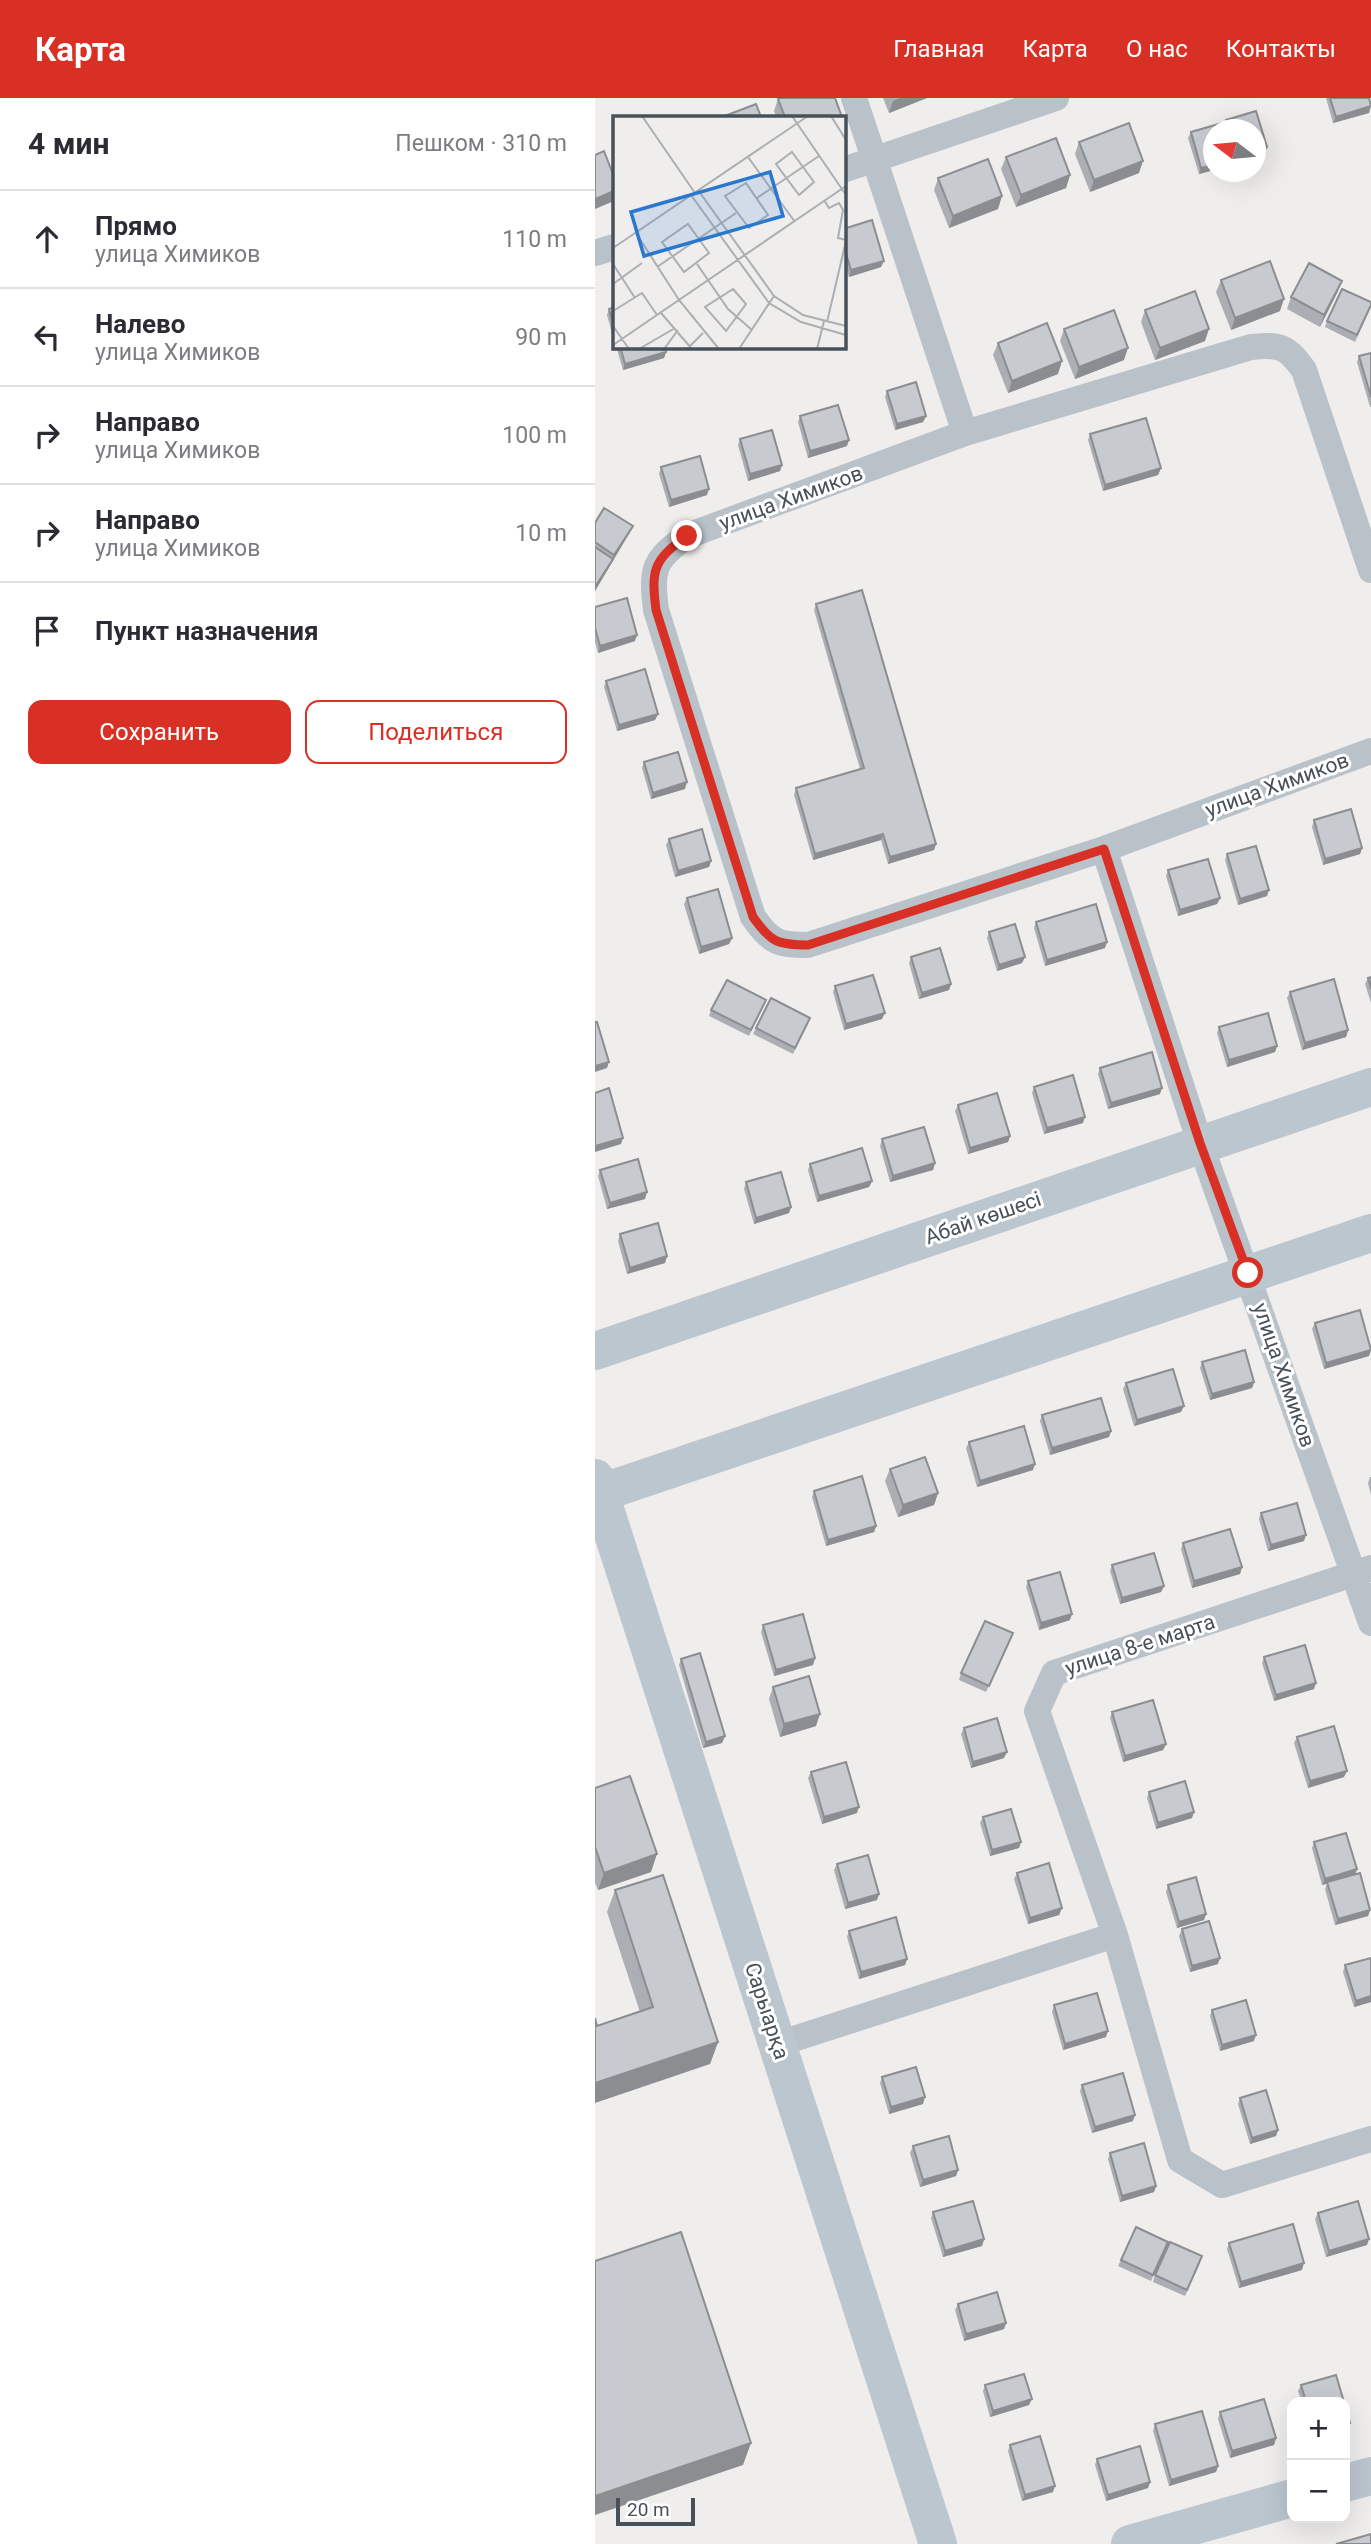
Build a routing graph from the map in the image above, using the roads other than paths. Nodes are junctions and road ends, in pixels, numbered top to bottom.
1 (854, 98) edge
2 (1056, 98) edge
3 (875, 159) junction
4 (845, 169) edge
5 (613, 247) edge
6 (595, 253) edge
7 (965, 433) junction
8 (1371, 570) edge
9 (1371, 751) edge
10 (1104, 849) junction
11 (1371, 1087) edge
12 (1200, 1143) junction
13 (1371, 1233) edge
14 (1248, 1273) junction
15 (595, 1351) edge
16 (598, 1485) edge
17 (1362, 1571) edge
18 (1371, 1623) edge
19 (1115, 1935) junction
20 (778, 2044) junction
21 (1371, 2138) edge
22 (1371, 2476) edge
23 (1350, 2482) edge
24 (1287, 2499) edge
25 (938, 2544) edge
26 (1130, 2544) edge

1 - 3 street
2 - 3 street
3 - 4 street
3 - 7 street
5 - 6 street
7 - 8 street, улица Химиков
7 - 10 street, улица Химиков
9 - 10 street, улица Химиков
10 - 12 street, улица Химиков
11 - 12 street, Абай көшесі
12 - 14 street, улица Химиков
12 - 15 street, Абай көшесі
13 - 14 street
14 - 16 street
14 - 17 street, улица Химиков
16 - 20 street, Сарыарқа
17 - 18 street, улица Химиков
17 - 19 street, улица 8-е марта
19 - 20 street
19 - 21 street, улица 8-е марта
20 - 25 street, Сарыарқа
22 - 23 street
24 - 26 street

